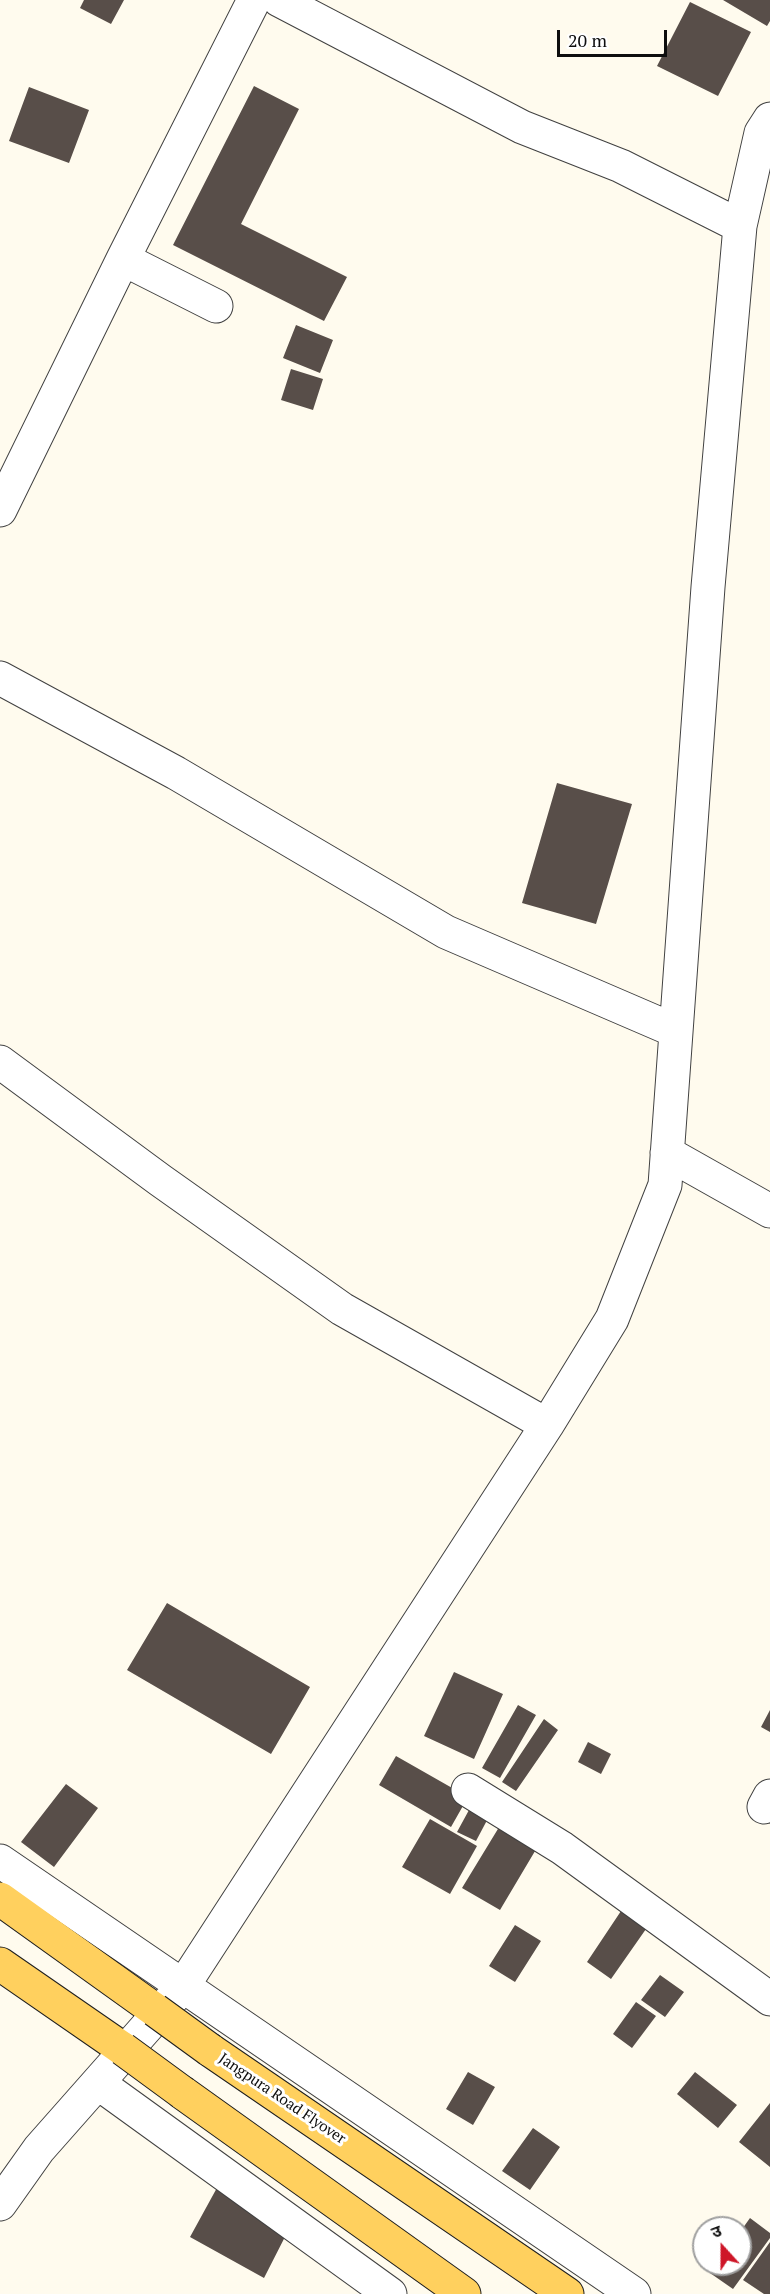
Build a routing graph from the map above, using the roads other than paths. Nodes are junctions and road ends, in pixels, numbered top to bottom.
1 (254, 0) edge
2 (279, 0) edge
3 (770, 119) edge
4 (740, 226) junction
5 (123, 259) junction
6 (216, 306) dead end
7 (0, 510) edge
8 (0, 678) edge
9 (676, 1031) junction
10 (0, 1062) edge
11 (667, 1154) junction
12 (770, 1211) edge
13 (547, 1425) junction
14 (468, 1790) dead end
15 (0, 1861) edge
16 (0, 1899) edge
17 (0, 1964) edge
18 (183, 1986) junction
19 (770, 1999) edge
20 (98, 2084) junction
21 (0, 2204) edge
22 (390, 2294) edge
23 (464, 2294) edge
24 (567, 2294) edge
25 (634, 2294) edge

1 - 5 street
2 - 4 street
3 - 4 street
4 - 9 street
5 - 6 street
5 - 7 street
8 - 9 street
9 - 11 street
10 - 13 street
11 - 12 street
11 - 13 street
13 - 18 street
14 - 19 street
15 - 18 street
16 - 24 main road, Jangpura Road Flyover, bridge
17 - 23 main road, bridge
18 - 20 street
18 - 25 street
20 - 21 street
20 - 22 street

